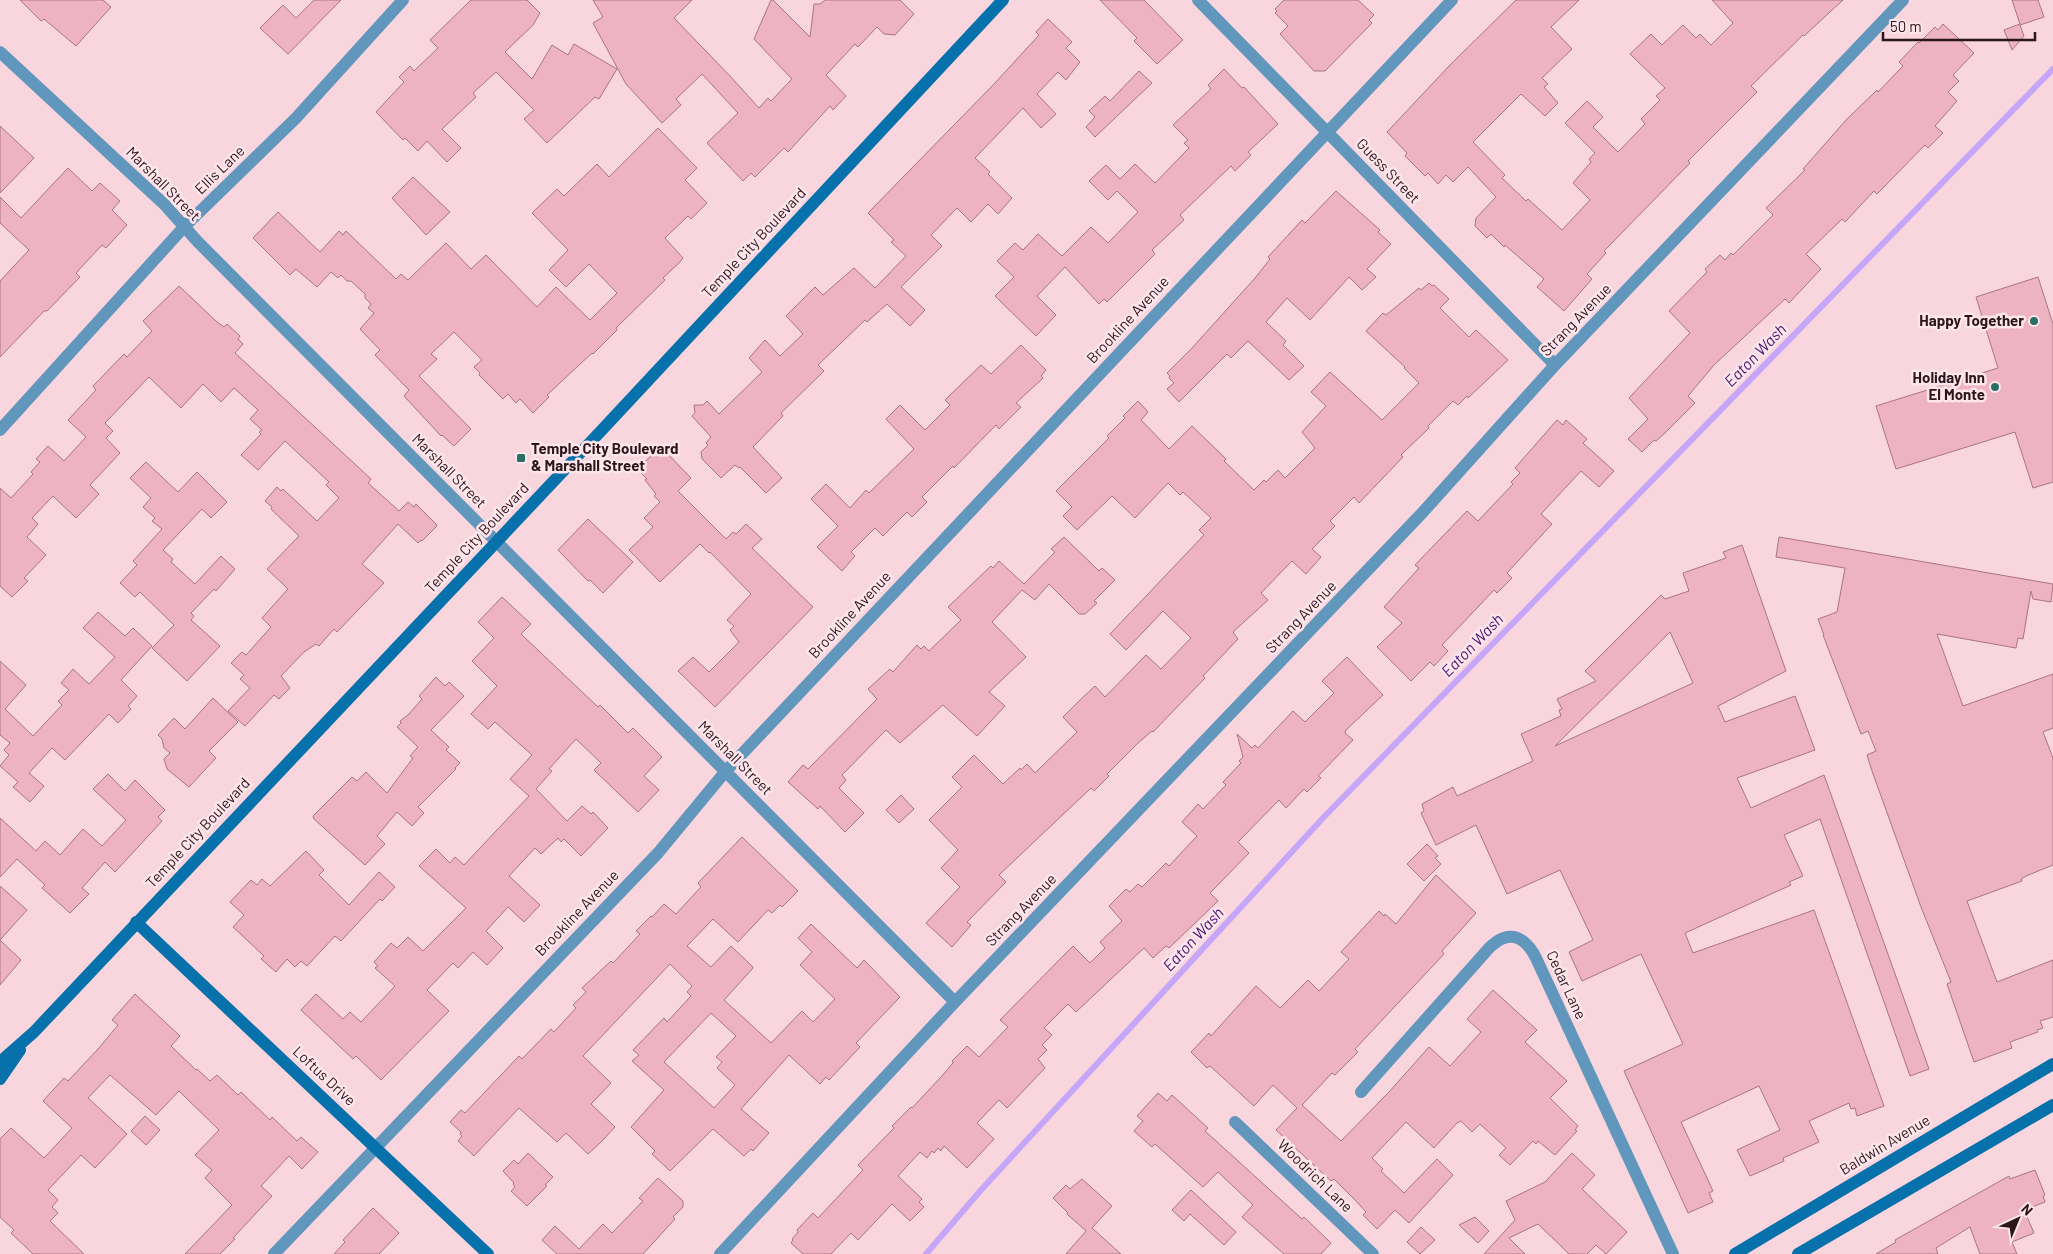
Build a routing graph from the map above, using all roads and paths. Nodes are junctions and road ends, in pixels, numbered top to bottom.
1 (403, 0) edge
2 (1003, 0) edge
3 (1198, 0) edge
4 (1452, 0) edge
5 (1904, 0) edge
6 (0, 52) edge
7 (1328, 132) junction
8 (184, 227) junction
9 (1555, 365) junction
10 (0, 430) edge
11 (496, 541) junction
12 (725, 772) junction
13 (136, 922) junction
14 (955, 1002) junction
15 (34, 1032) junction
16 (0, 1062) edge
17 (2053, 1064) edge
18 (0, 1079) edge
19 (1361, 1092) dead end
20 (2053, 1105) edge
21 (1235, 1122) dead end
22 (375, 1147) junction
23 (274, 1254) edge
24 (488, 1254) edge
25 (720, 1254) edge
26 (1373, 1254) edge
27 (1674, 1254) edge
28 (1735, 1254) edge
29 (1798, 1254) edge

1 - 8 street, Ellis Lane
2 - 11 main road, Temple City Boulevard
3 - 7 street, Guess Street
4 - 7 street, Brookline Avenue
5 - 9 street, Strang Avenue
6 - 8 street, Marshall Street
7 - 9 street, Guess Street
7 - 12 street, Brookline Avenue
8 - 10 street, Ellis Lane
8 - 11 street, Marshall Street
9 - 14 street, Strang Avenue
11 - 12 street, Marshall Street
11 - 13 main road, Temple City Boulevard
12 - 14 street, Marshall Street
12 - 22 street, Brookline Avenue
13 - 15 main road, Temple City Boulevard
13 - 22 main road, Loftus Drive
14 - 25 street, Strang Avenue
15 - 16 main road, Temple City Boulevard
15 - 18 main road, Temple City Boulevard
17 - 28 main road, Baldwin Avenue
19 - 27 street, Cedar Lane
20 - 29 main road
21 - 26 street, Woodrich Lane
22 - 23 street, Brookline Avenue
22 - 24 main road, Loftus Drive

